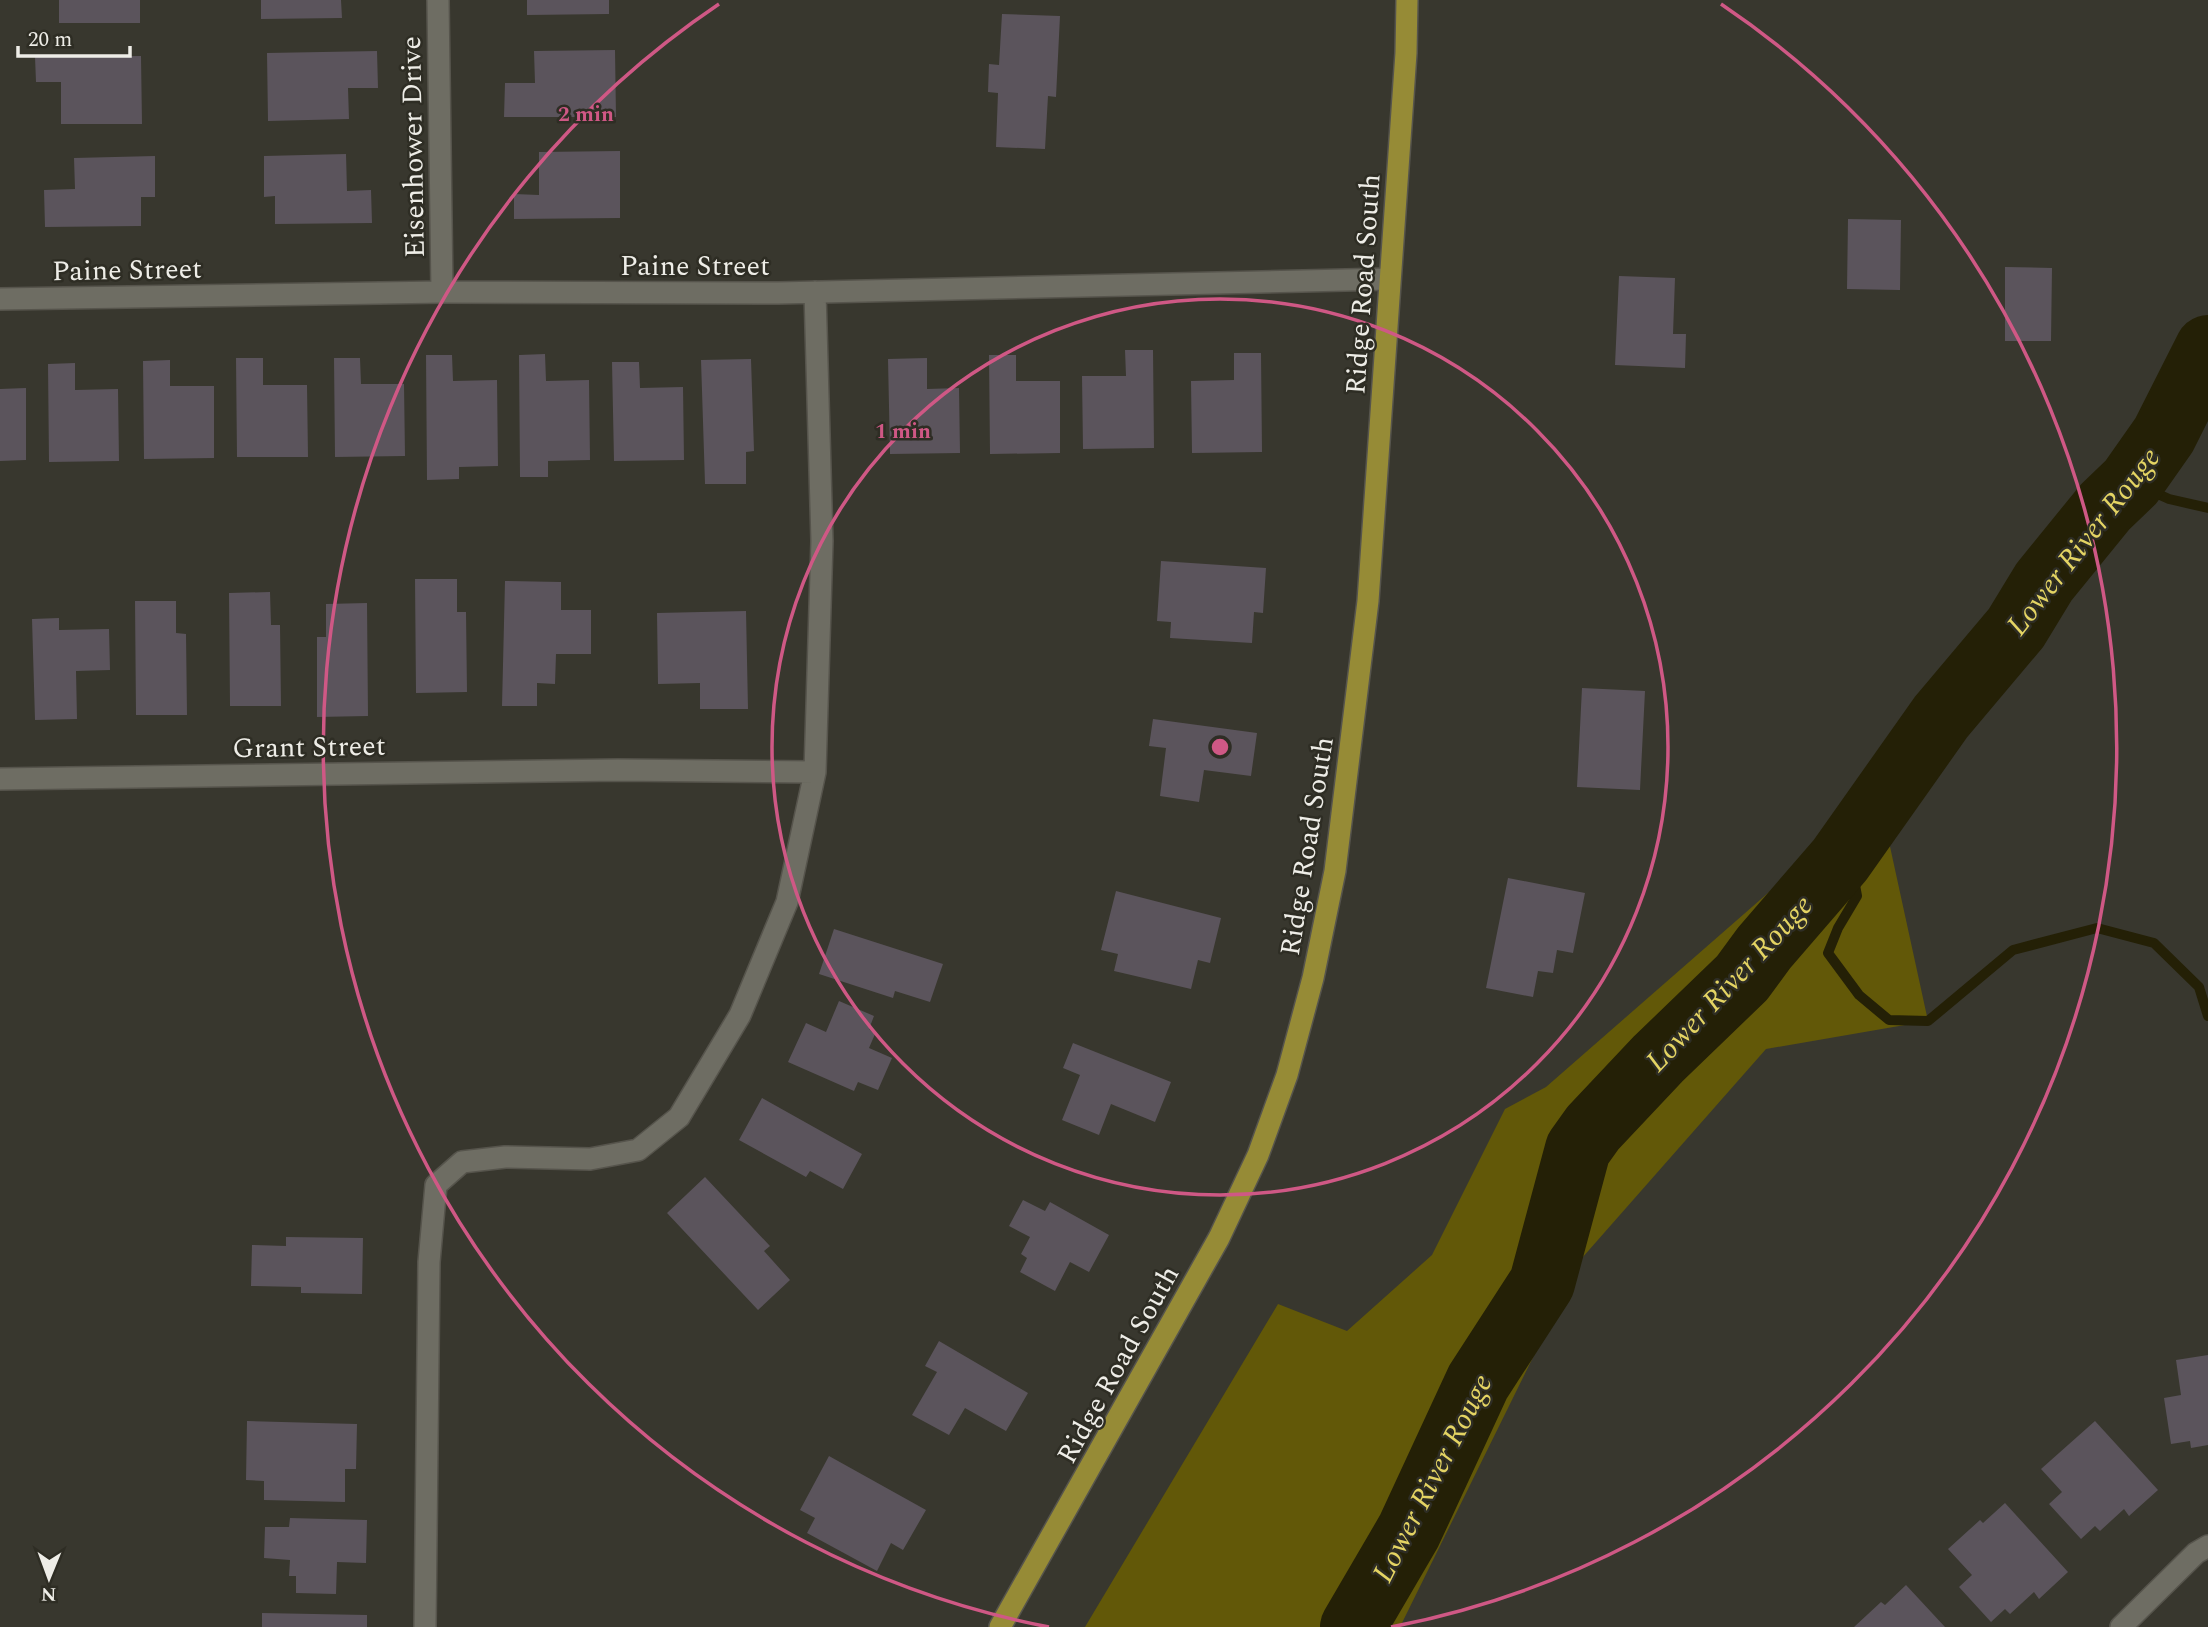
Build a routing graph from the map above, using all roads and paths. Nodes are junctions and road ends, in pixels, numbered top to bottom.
1 (438, 0) edge
2 (1407, 0) edge
3 (1389, 279) junction
4 (442, 292) junction
5 (815, 292) junction
6 (0, 299) edge
7 (815, 772) junction
8 (0, 779) edge
9 (2208, 1546) edge
10 (425, 1627) edge
11 (1000, 1627) edge
12 (2121, 1627) edge

1 - 4 street, Eisenhower Drive
2 - 3 main road, Ridge Road South
3 - 5 street, Paine Street
3 - 11 main road, Ridge Road South
4 - 5 street, Paine Street
4 - 6 street, Paine Street
5 - 7 street
7 - 8 street, Grant Street
7 - 10 street
9 - 12 street

